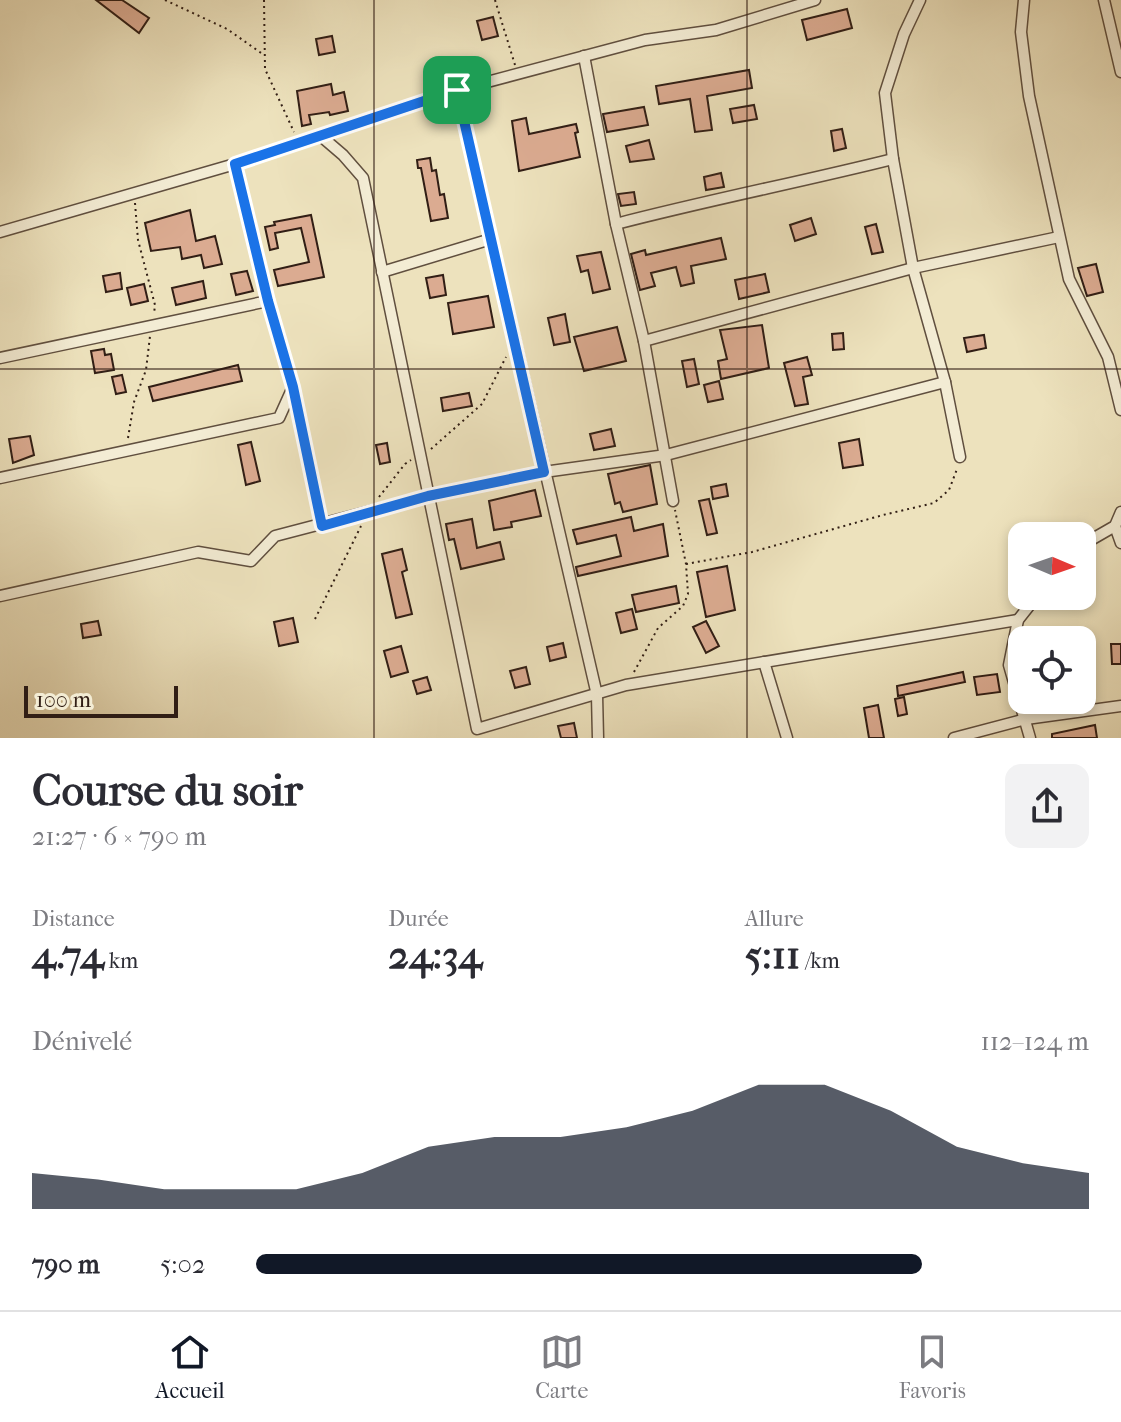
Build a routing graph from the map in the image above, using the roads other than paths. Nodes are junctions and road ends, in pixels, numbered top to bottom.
1 (815, 0) edge
2 (920, 0) edge
3 (1024, 0) edge
4 (1104, 0) edge
5 (584, 56) junction
6 (1121, 72) edge
7 (457, 90) junction
8 (322, 137) junction
9 (893, 159) junction
10 (235, 164) junction
11 (616, 224) junction
12 (0, 232) edge
13 (1059, 237) junction
14 (491, 239) junction
15 (913, 268) junction
16 (382, 272) junction
17 (268, 301) junction
18 (644, 341) junction
19 (0, 358) edge
20 (945, 382) junction
21 (293, 387) junction
22 (1121, 410) edge
23 (666, 455) junction
24 (960, 457) road end
25 (544, 472) junction
26 (0, 478) edge
27 (428, 496) junction
28 (673, 501) road end
29 (1121, 512) edge
30 (322, 526) junction
31 (1115, 526) junction
32 (1096, 537) edge
33 (1121, 543) edge
34 (0, 596) edge
35 (1026, 610) edge
36 (1018, 620) junction
37 (764, 662) junction
38 (597, 695) junction
39 (1121, 706) edge
40 (1026, 719) junction
41 (598, 738) edge
42 (787, 738) edge
43 (954, 738) edge
44 (1030, 738) edge

1 - 5 street
2 - 9 street
3 - 13 street
4 - 6 street
5 - 7 street
5 - 11 street
7 - 8 street
7 - 14 street
8 - 10 street
8 - 16 street
9 - 11 street
9 - 15 street
10 - 12 street
10 - 17 street
11 - 18 street
13 - 15 street
13 - 22 street
14 - 16 street
14 - 25 street
15 - 18 street
15 - 20 street
16 - 27 street
17 - 19 street
17 - 21 street
18 - 23 street
20 - 23 street
20 - 24 street
21 - 26 street
21 - 30 street
23 - 25 street
23 - 28 street
25 - 27 street
25 - 38 street
27 - 30 street
27 - 38 street
29 - 31 street
30 - 34 street
31 - 32 street
31 - 33 street
35 - 36 street
36 - 37 street
36 - 40 street
37 - 38 street
37 - 42 street
38 - 41 street
39 - 40 street
40 - 43 street
40 - 44 street

